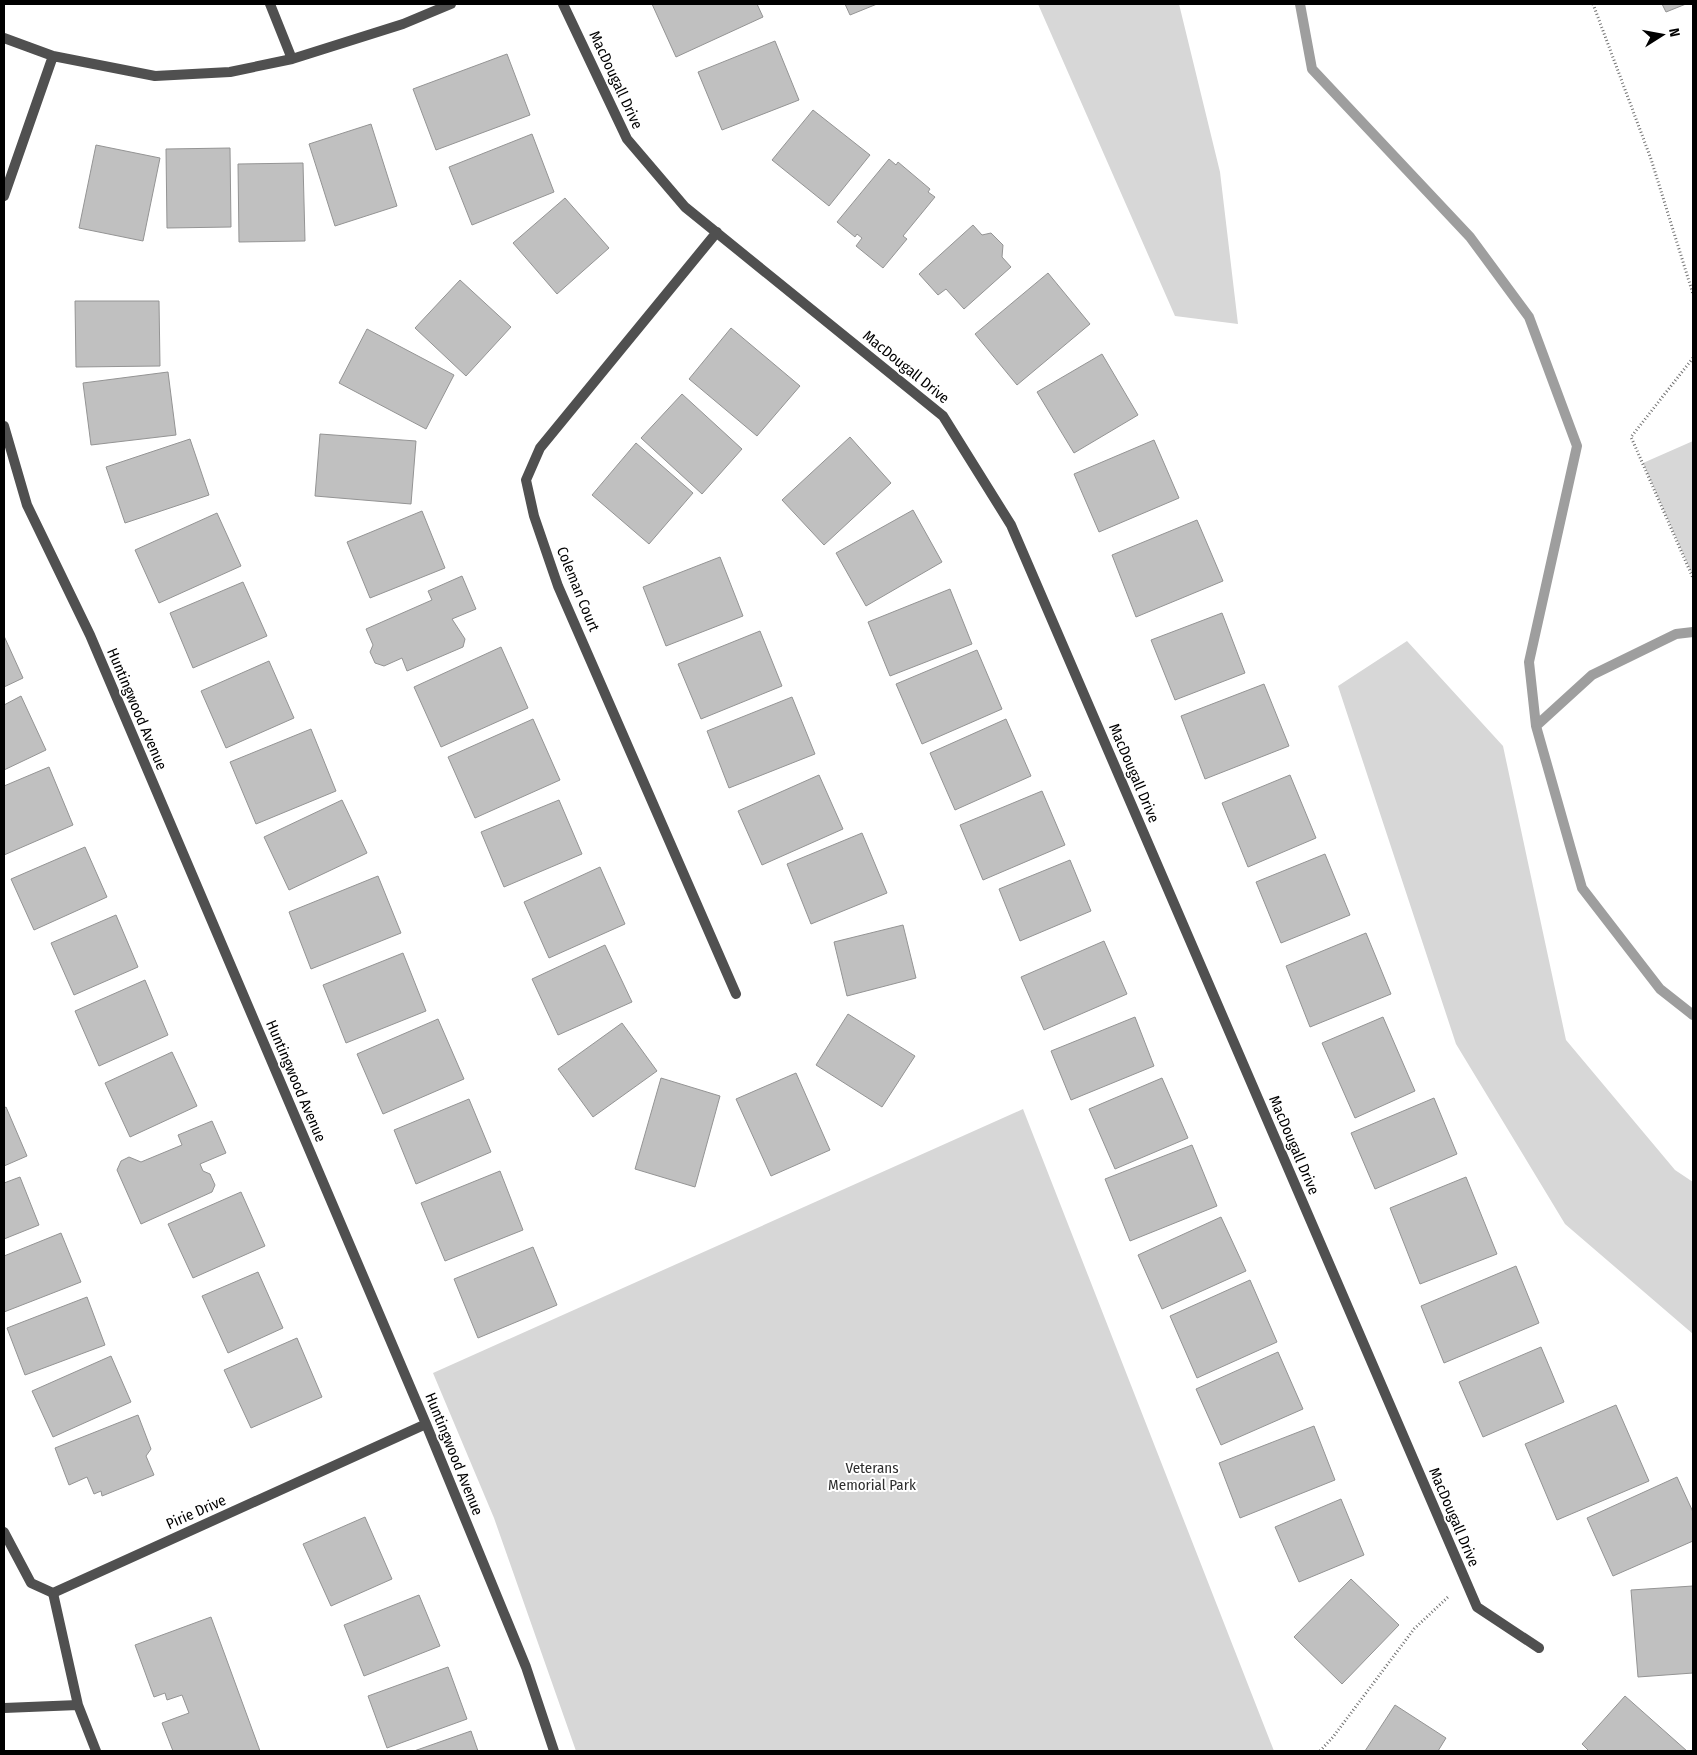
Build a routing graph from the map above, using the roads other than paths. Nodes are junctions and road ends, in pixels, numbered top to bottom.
1 (270, 4) edge
2 (451, 4) edge
3 (563, 4) edge
4 (4, 38) edge
5 (53, 56) junction
6 (292, 59) junction
7 (4, 196) edge
8 (716, 232) junction
9 (4, 426) edge
10 (736, 994) dead end
11 (426, 1424) junction
12 (4, 1532) edge
13 (53, 1593) junction
14 (1539, 1648) dead end
15 (78, 1705) junction
16 (4, 1708) edge
17 (96, 1751) edge
18 (554, 1751) edge

1 - 6 street
2 - 6 street
3 - 8 street, MacDougall Drive
4 - 5 street
5 - 6 street
5 - 7 street
8 - 10 street, Coleman Court
8 - 14 street, MacDougall Drive
9 - 11 street, Huntingwood Avenue
11 - 13 street, Pirie Drive
11 - 18 street, Huntingwood Avenue
12 - 13 street
13 - 15 street
15 - 16 street
15 - 17 street

